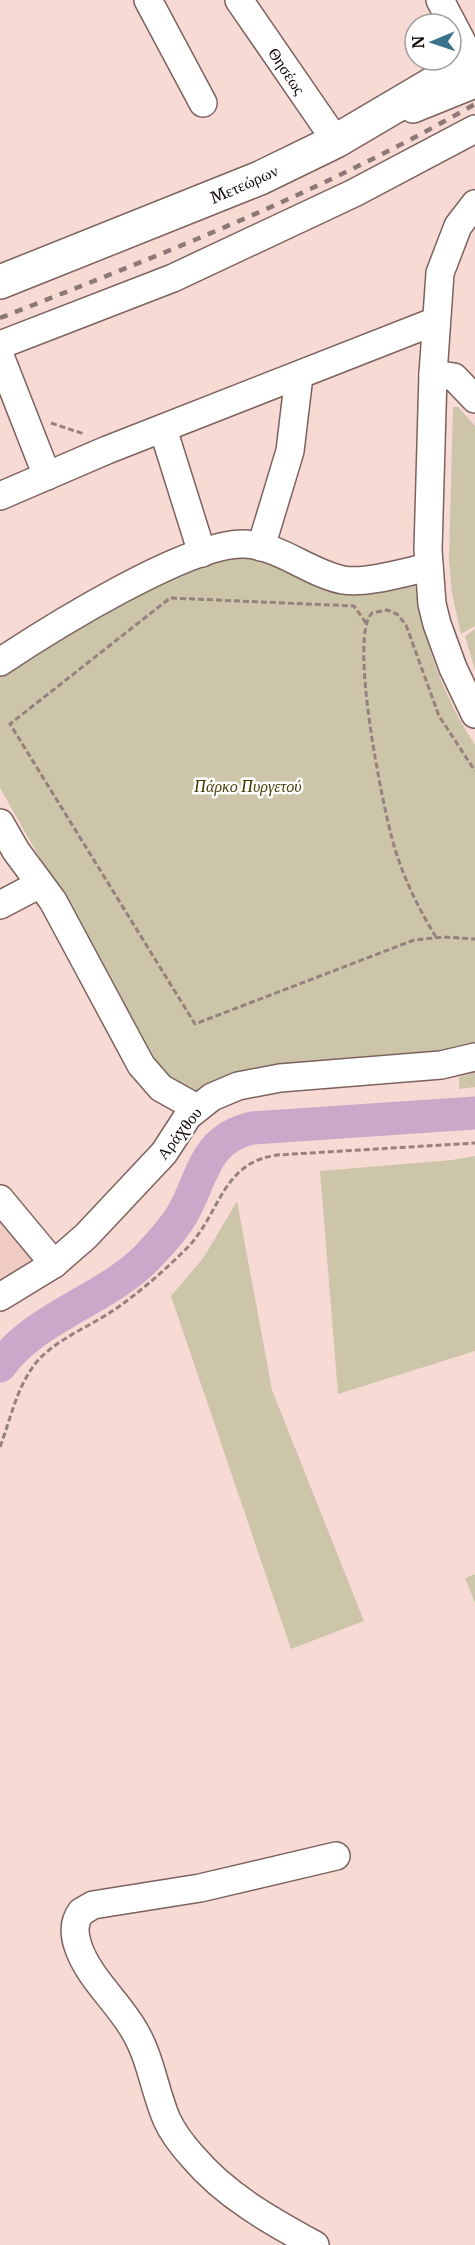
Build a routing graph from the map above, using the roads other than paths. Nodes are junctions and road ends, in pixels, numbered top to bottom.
1 (148, 0) edge
2 (239, 0) edge
3 (440, 0) edge
4 (474, 68) edge
5 (203, 103) dead end
6 (475, 129) edge
7 (342, 138) junction
8 (475, 204) edge
9 (0, 282) edge
10 (436, 321) junction
11 (0, 345) edge
12 (0, 356) edge
13 (433, 374) junction
14 (299, 376) junction
15 (475, 399) edge
16 (163, 429) junction
17 (47, 476) junction
18 (0, 496) edge
19 (261, 547) junction
20 (202, 553) junction
21 (429, 567) junction
22 (0, 662) edge
23 (475, 714) edge
24 (0, 824) edge
25 (40, 884) junction
26 (0, 905) edge
27 (475, 1057) edge
28 (197, 1108) junction
29 (0, 1199) edge
30 (54, 1264) junction
31 (0, 1297) edge
32 (336, 1856) dead end
33 (315, 2245) edge

1 - 5 street
2 - 7 street, Θησέως
3 - 4 street
4 - 7 main road, Μετεώρων
6 - 11 street
7 - 9 main road, Μετεώρων
8 - 10 street
10 - 13 street
10 - 14 street
12 - 17 street
13 - 15 street
13 - 21 street
14 - 16 street
14 - 19 street
16 - 17 street
16 - 20 street
17 - 18 street
19 - 20 street
19 - 21 street
20 - 22 street
21 - 23 street
24 - 25 street
25 - 26 street
25 - 28 street
27 - 28 street, Αράχθου
28 - 30 street, Αράχθου
29 - 30 street
30 - 31 street, Αράχθου
32 - 33 street

